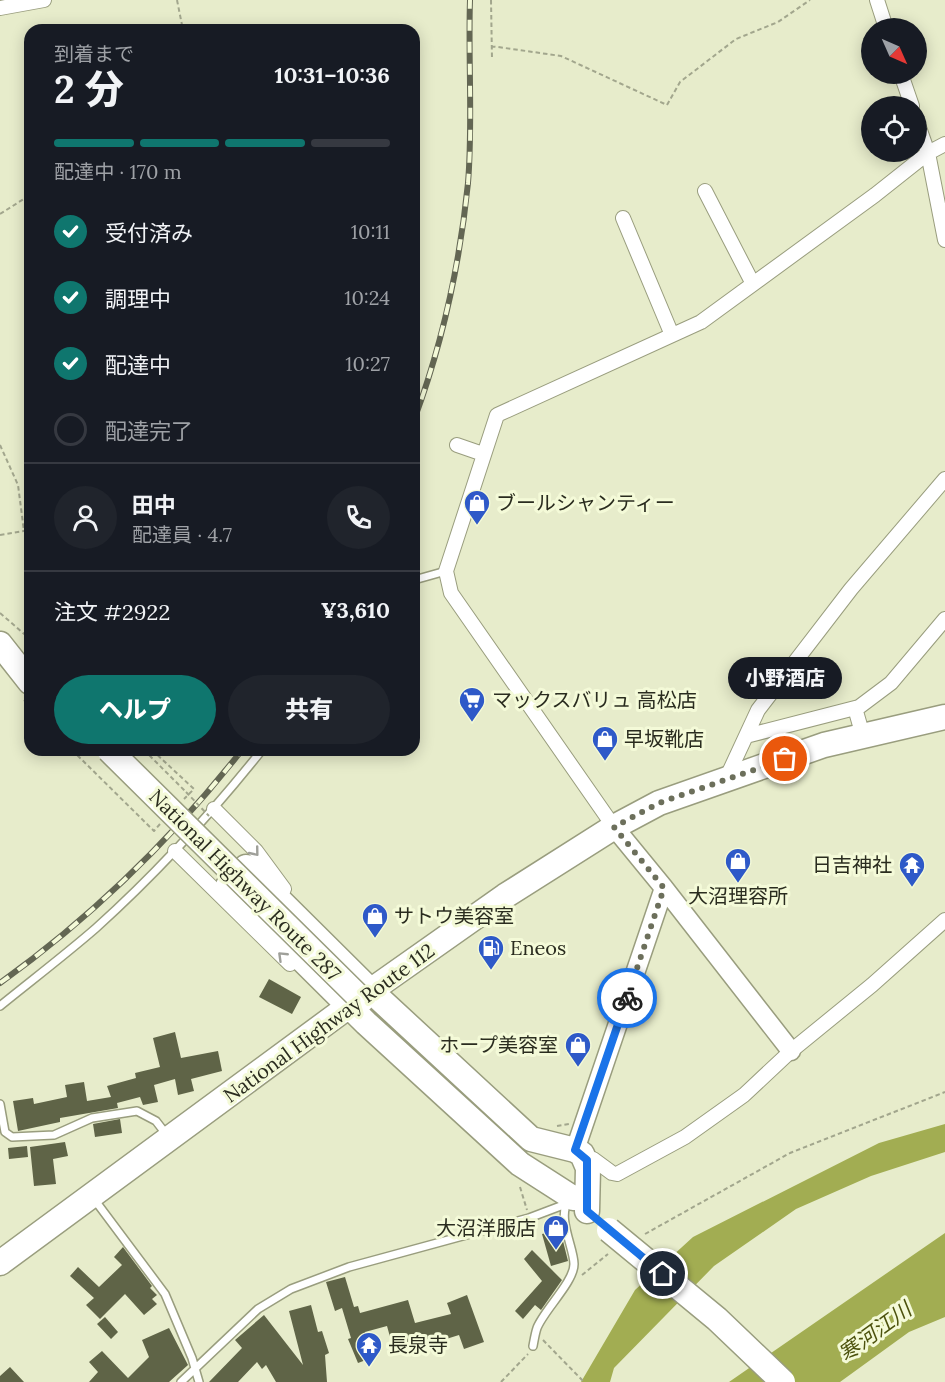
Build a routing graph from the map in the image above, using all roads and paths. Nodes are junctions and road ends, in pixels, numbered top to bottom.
1 (44, 0) edge
2 (177, 0) edge
3 (491, 0) edge
4 (810, 0) edge
5 (877, 0) edge
6 (0, 8) edge
7 (883, 18) edge
8 (182, 24) edge
9 (491, 46) junction
10 (492, 59) dead end
11 (945, 144) edge
12 (927, 150) edge
13 (928, 153) junction
14 (705, 191) dead end
15 (24, 199) edge
16 (0, 214) edge
17 (623, 218) dead end
18 (945, 240) edge
19 (753, 284) junction
20 (672, 335) junction
21 (0, 445) edge
22 (457, 445) dead end
23 (483, 454) junction
24 (945, 479) edge
25 (24, 531) joint
26 (0, 535) edge
27 (446, 571) junction
28 (420, 578) edge
29 (0, 613) edge
30 (945, 619) edge
31 (24, 634) edge
32 (0, 640) edge
33 (24, 655) edge
34 (24, 664) edge
35 (24, 674) edge
36 (855, 708) junction
37 (945, 717) edge
38 (746, 736) junction
39 (863, 736) junction
40 (99, 756) edge
41 (115, 756) edge
42 (134, 756) edge
43 (150, 756) edge
44 (257, 756) edge
45 (726, 778) junction
46 (212, 812) junction
47 (614, 827) junction
48 (175, 851) junction
49 (664, 888) junction
50 (945, 920) edge
51 (347, 967) junction
52 (328, 986) junction
53 (371, 991) junction
54 (0, 1006) edge
55 (349, 1006) junction
56 (790, 1051) junction
57 (945, 1092) edge
58 (0, 1104) edge
59 (169, 1140) junction
60 (581, 1155) junction
61 (520, 1164) junction
62 (92, 1196) junction
63 (575, 1204) junction
64 (530, 1218) junction
65 (637, 1238) dead end
66 (608, 1253) dead end
67 (0, 1263) edge
68 (577, 1279) dead end
69 (542, 1335) dead end
70 (533, 1346) joint
71 (194, 1370) junction
72 (181, 1382) edge
73 (199, 1382) edge
74 (501, 1382) edge
75 (584, 1382) edge
76 (783, 1382) edge

1 - 6 street
2 - 8 path
3 - 9 path
4 - 9 path
5 - 7 street
9 - 10 path
11 - 13 street
12 - 13 street
13 - 18 street
13 - 19 street
14 - 19 street
15 - 16 path
17 - 20 street
19 - 20 street
20 - 23 street
21 - 25 path
22 - 23 street
23 - 27 street
24 - 38 street
25 - 26 path
27 - 28 lane
27 - 47 street
29 - 31 path
30 - 36 street
32 - 33 highway
32 - 34 highway
32 - 35 highway
36 - 38 street
36 - 39 street
37 - 39 highway, National Highway Route 112
38 - 45 street
39 - 45 highway, National Highway Route 112
40 - 52 highway
41 - 63 highway, National Highway Route 287, bridge
42 - 51 highway
43 - 46 path, bridge
44 - 46 lane
45 - 47 highway, National Highway Route 112
46 - 48 lane
46 -> 51 street
47 - 49 street
47 - 53 highway, National Highway Route 112
52 -> 48 street
48 - 54 lane
49 - 56 street
49 - 60 street
50 - 56 street
51 - 53 highway
52 - 55 highway
53 - 55 highway, National Highway Route 112
53 - 60 highway
55 - 59 highway, National Highway Route 112
55 - 61 highway
56 - 60 street
57 - 65 path
58 - 59 lane
59 - 62 highway, National Highway Route 112
60 - 63 highway
61 - 63 highway
61 - 64 path
62 - 67 highway, National Highway Route 112
62 - 71 lane
63 - 64 lane
63 - 70 lane
63 - 76 highway, National Highway Route 287, bridge
64 - 71 lane
66 - 68 path
69 - 75 path
70 - 74 path
71 - 72 lane
71 - 73 lane

